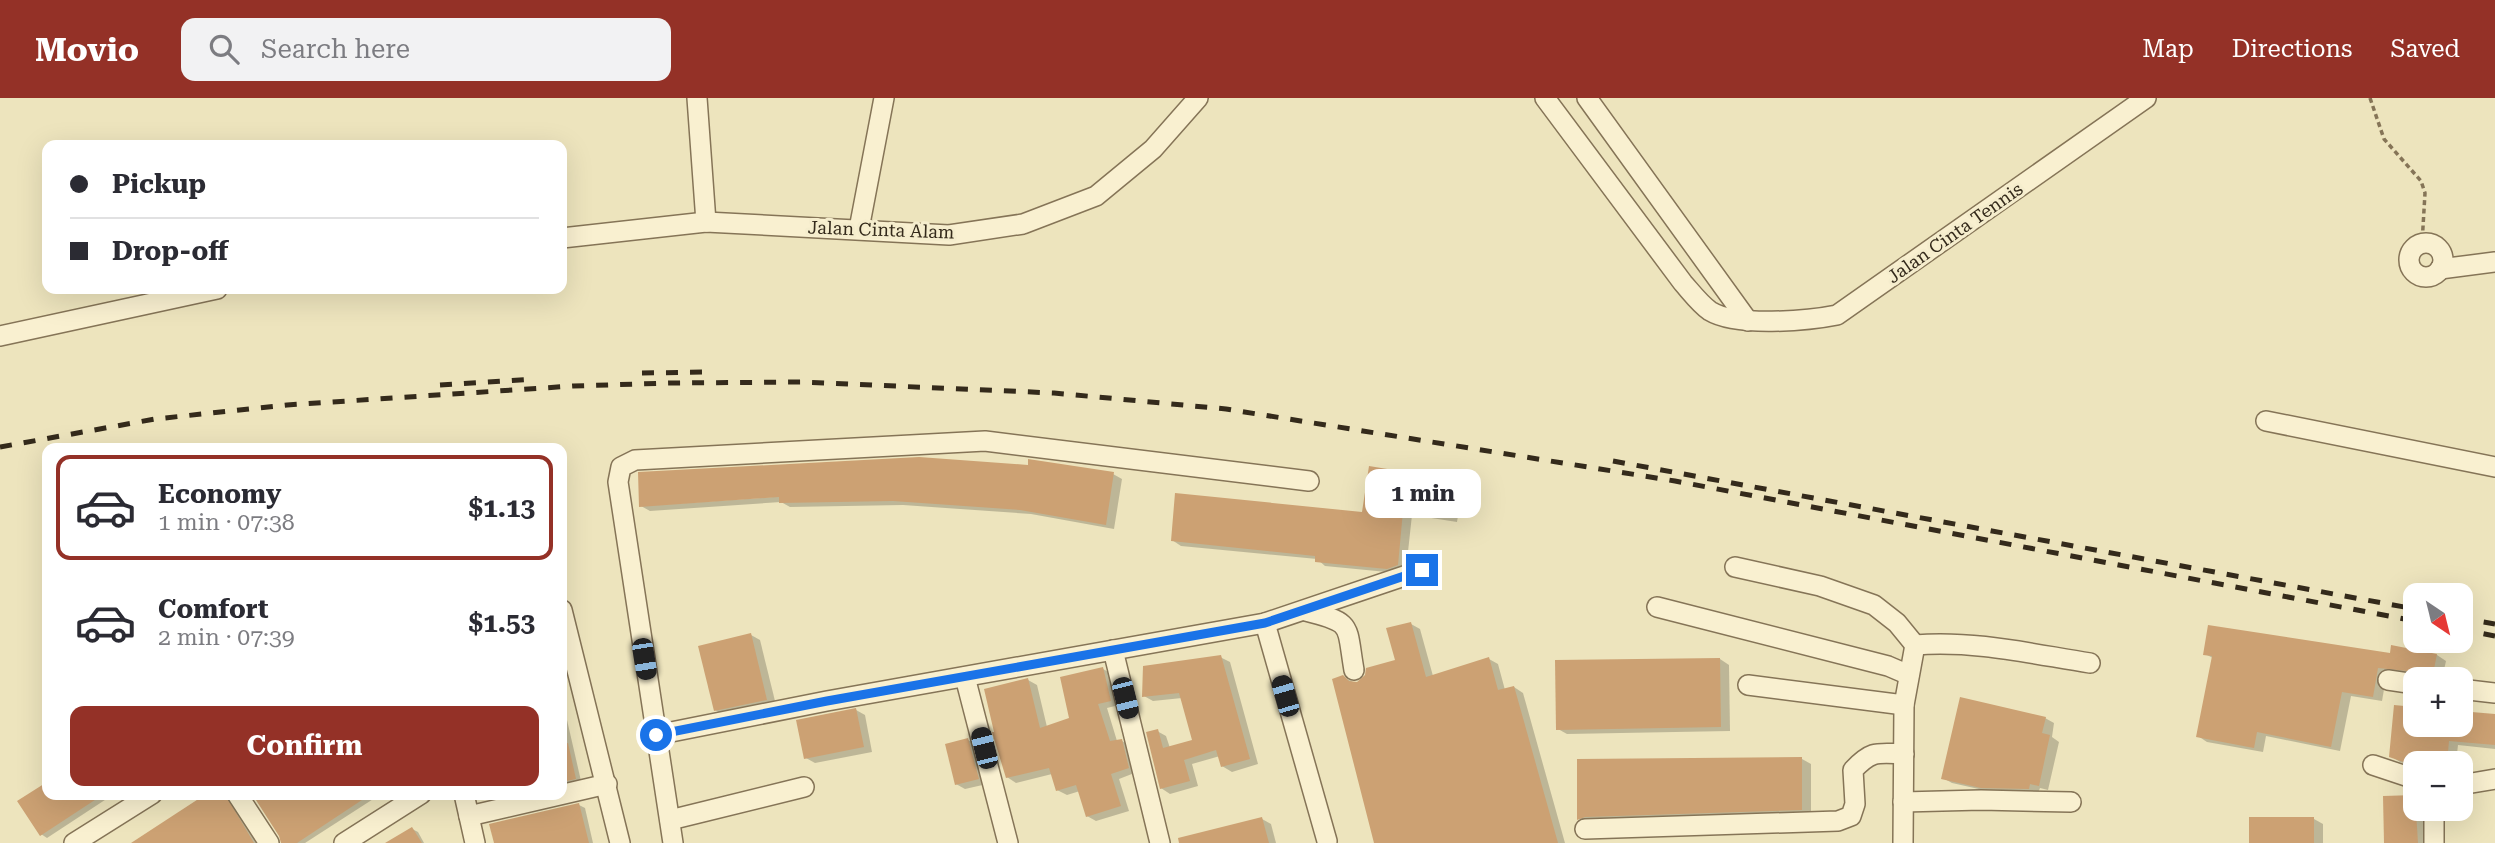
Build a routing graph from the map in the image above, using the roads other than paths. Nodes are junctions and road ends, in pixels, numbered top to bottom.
1 (697, 98) edge
2 (884, 98) edge
3 (1198, 98) edge
4 (1545, 98) edge
5 (1587, 98) edge
6 (2146, 98) edge
7 (706, 222) junction
8 (859, 229) junction
9 (567, 237) edge
10 (2495, 262) edge
11 (1707, 265) junction
12 (2440, 269) junction
13 (1683, 283) junction
14 (194, 294) edge
15 (1748, 321) junction
16 (0, 336) edge
17 (2266, 421) dead end
18 (2495, 467) edge
19 (1309, 481) dead end
20 (1735, 567) dead end
21 (1422, 570) dead end
22 (1657, 607) dead end
23 (1306, 610) junction
24 (1265, 623) junction
25 (567, 629) edge
26 (1915, 645) junction
27 (1113, 650) junction
28 (2090, 663) dead end
29 (1354, 670) dead end
30 (1909, 675) junction
31 (965, 677) junction
32 (2388, 680) dead end
33 (2403, 682) edge
34 (1748, 685) dead end
35 (2473, 691) edge
36 (2495, 694) edge
37 (1904, 705) junction
38 (656, 735) junction
39 (1904, 754) junction
40 (2373, 765) dead end
41 (2403, 775) edge
42 (2495, 779) edge
43 (2473, 783) edge
44 (607, 785) junction
45 (804, 787) dead end
46 (567, 794) edge
47 (142, 800) edge
48 (241, 800) edge
49 (412, 800) edge
50 (465, 800) edge
51 (540, 800) edge
52 (1903, 802) junction
53 (2071, 802) dead end
54 (469, 816) junction
55 (670, 820) junction
56 (2434, 821) edge
57 (1585, 829) dead end
58 (1327, 841) dead end
59 (74, 843) edge
60 (270, 843) edge
61 (344, 843) edge
62 (475, 843) edge
63 (620, 843) edge
64 (673, 843) edge
65 (1009, 843) edge
66 (1160, 843) edge
67 (1903, 843) edge
68 (2434, 843) edge

1 - 7 street
2 - 8 street
3 - 8 street, Jalan Cinta Alam
4 - 13 street, Jalan Cinta Tennis
5 - 11 street
6 - 15 street, Jalan Cinta Tennis
7 - 8 street, Jalan Cinta Alam
7 - 9 street, Jalan Cinta Alam
10 - 12 street
11 - 13 street
11 - 15 street
12 - 12 street
13 - 15 street, Jalan Cinta Tennis
14 - 16 street
17 - 18 street
19 - 38 street
20 - 26 street
21 - 23 street
22 - 30 street
23 - 24 street
23 - 29 street
24 - 27 street
24 - 58 street
25 - 44 street
26 - 28 street
26 - 30 street
27 - 31 street
27 - 66 street
30 - 37 street
31 - 38 street
31 - 65 street
32 - 33 street
34 - 37 street
35 - 36 street
37 - 39 street
38 - 55 street
39 - 52 street
39 - 57 street
40 - 41 street
42 - 43 street
44 - 46 street
44 - 63 street
45 - 55 street
47 - 59 street
48 - 60 street
49 - 61 street
50 - 54 street
51 - 54 street
52 - 53 street
52 - 67 street
54 - 62 street
55 - 64 street
56 - 68 street

